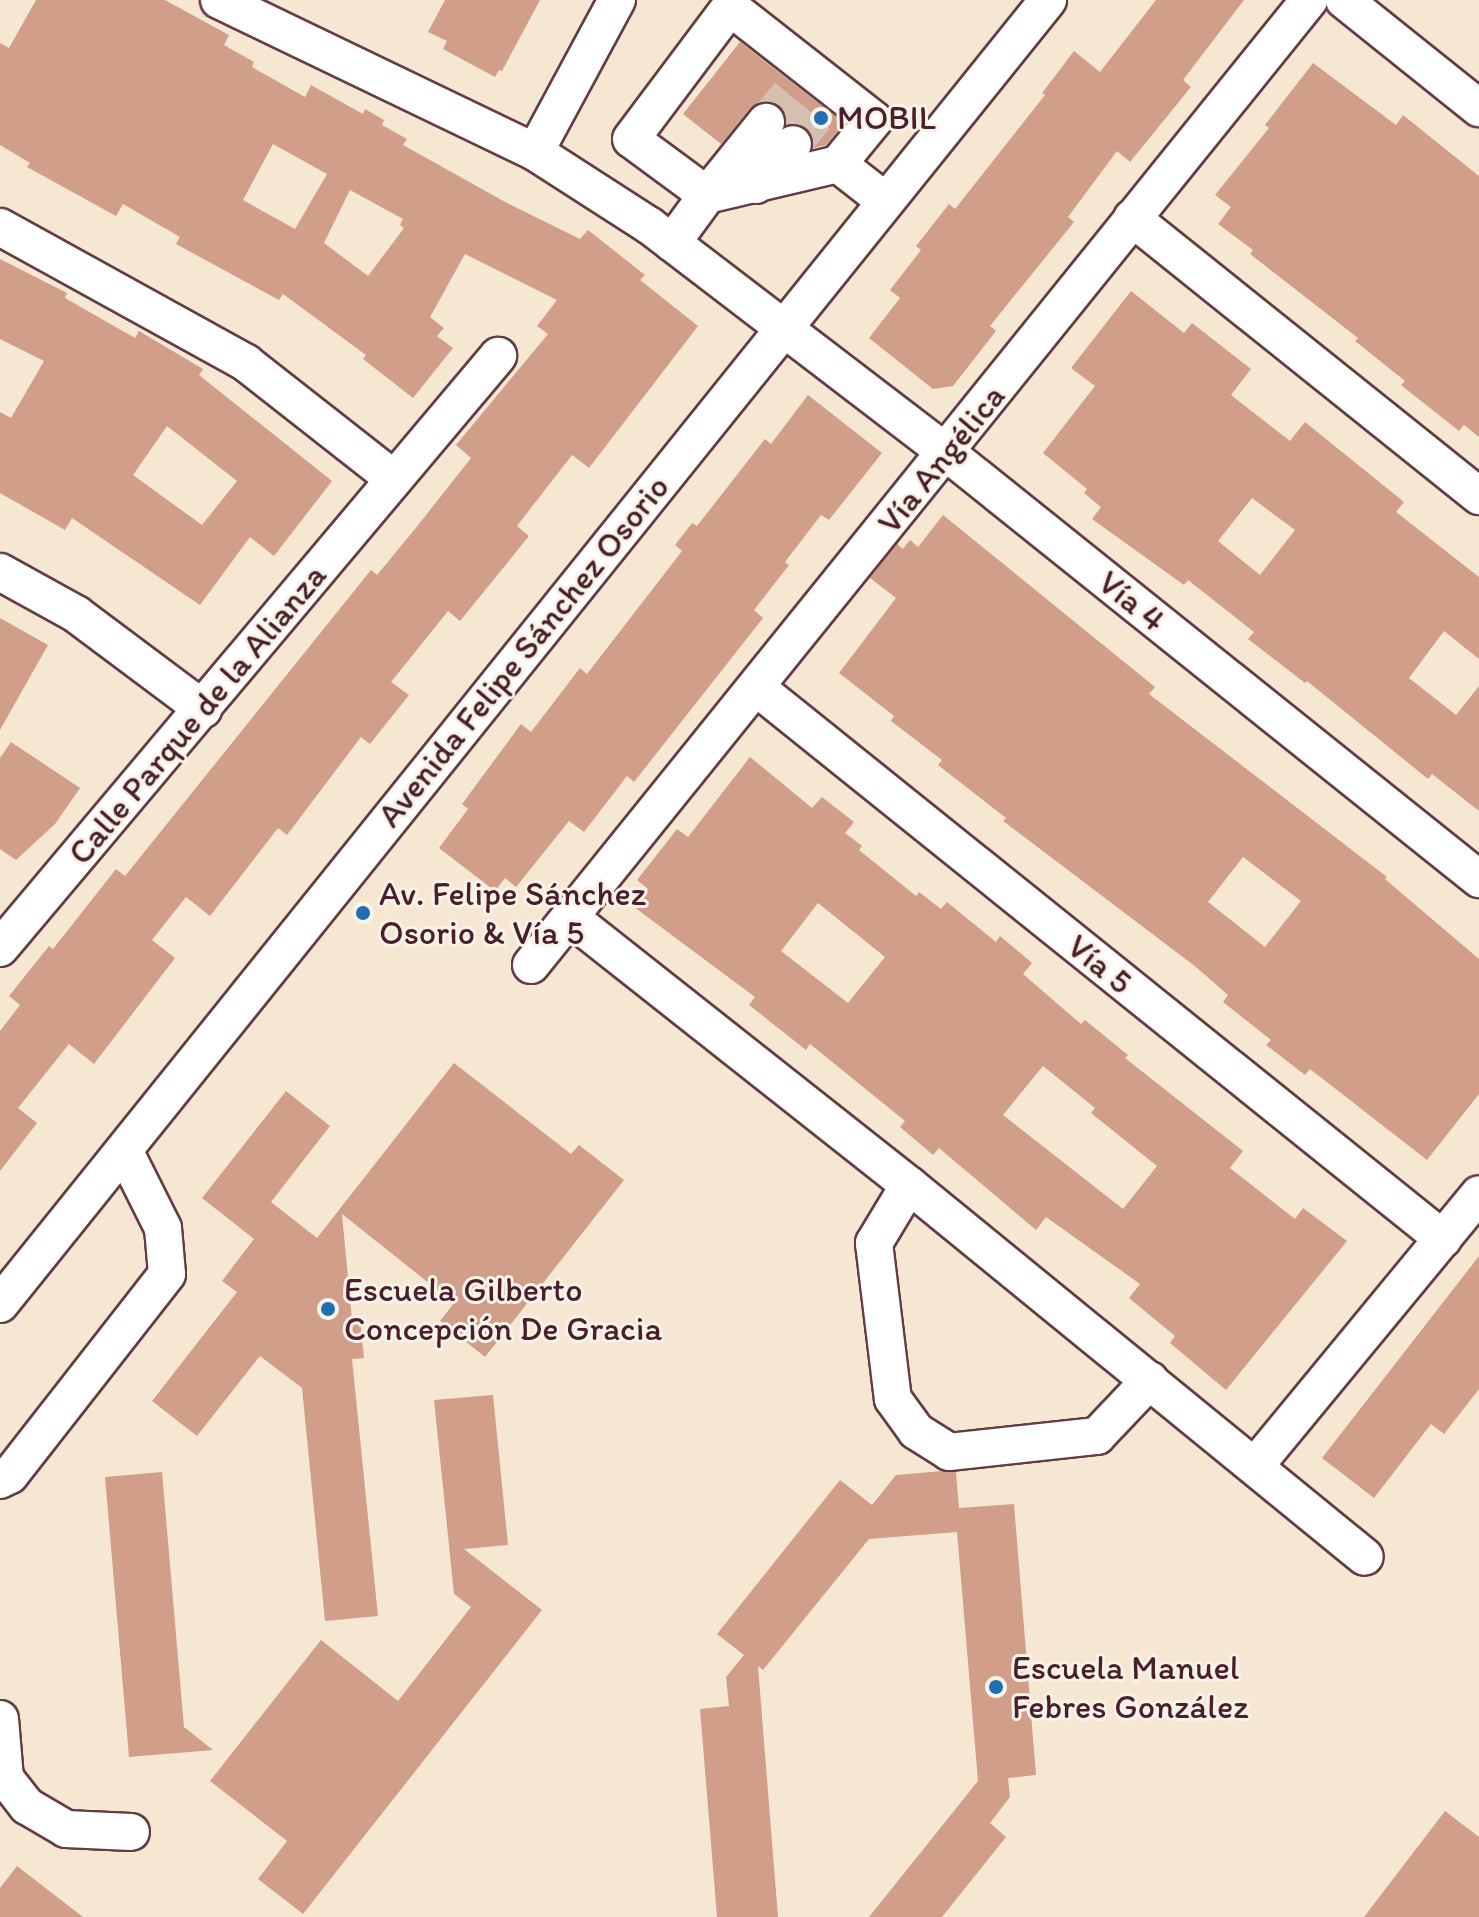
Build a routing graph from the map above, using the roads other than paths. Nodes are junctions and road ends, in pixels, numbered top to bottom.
1 (617, 0) edge
2 (1048, 0) edge
3 (1309, 0) edge
4 (1344, 0) edge
5 (235, 4) edge
6 (1479, 108) edge
7 (535, 152) junction
8 (838, 164) junction
9 (756, 185) junction
10 (707, 195) junction
11 (884, 200) junction
12 (1132, 218) junction
13 (0, 227) edge
14 (672, 243) junction
15 (782, 327) junction
16 (498, 356) dead end
17 (947, 453) junction
18 (394, 479) junction
19 (1479, 496) edge
20 (0, 572) edge
21 (757, 688) junction
22 (203, 709) junction
23 (1479, 879) edge
24 (13, 909) edge
25 (571, 918) junction
26 (0, 948) edge
27 (531, 965) dead end
28 (124, 1150) junction
29 (909, 1185) junction
30 (1479, 1194) edge
31 (1443, 1239) junction
32 (0, 1304) edge
33 (1150, 1380) junction
34 (1255, 1466) junction
35 (0, 1480) edge
36 (1365, 1557) dead end
37 (0, 1719) edge
38 (131, 1832) dead end

1 - 7 street
2 - 11 street, Avenida Felipe Sánchez Osorio
3 - 12 street, Vía Angélica
4 - 6 street
5 - 7 street, Vía 4
7 - 14 street, Vía 4
8 - 9 street
8 - 10 street
8 - 11 street
9 - 10 street
9 - 10 street
10 - 14 street
11 - 15 street, Avenida Felipe Sánchez Osorio
12 - 17 street, Vía Angélica
12 - 19 street
13 - 18 street
14 - 15 street, Vía 4
15 - 17 street, Vía 4
15 - 28 street, Avenida Felipe Sánchez Osorio
16 - 18 street, Calle Parque de la Alianza
17 - 21 street, Vía Angélica
17 - 23 street, Vía 4
18 - 22 street, Calle Parque de la Alianza
20 - 22 street
21 - 25 street, Vía Angélica
21 - 31 street, Vía 5
22 - 24 street, Calle Parque de la Alianza
24 - 26 street, Calle Parque de la Alianza
25 - 27 street, Vía Angélica
25 - 29 street
28 - 32 street, Avenida Felipe Sánchez Osorio
28 - 35 street
29 - 33 street
29 - 33 street
30 - 31 street
31 - 34 street
33 - 34 street
34 - 36 street
37 - 38 street

